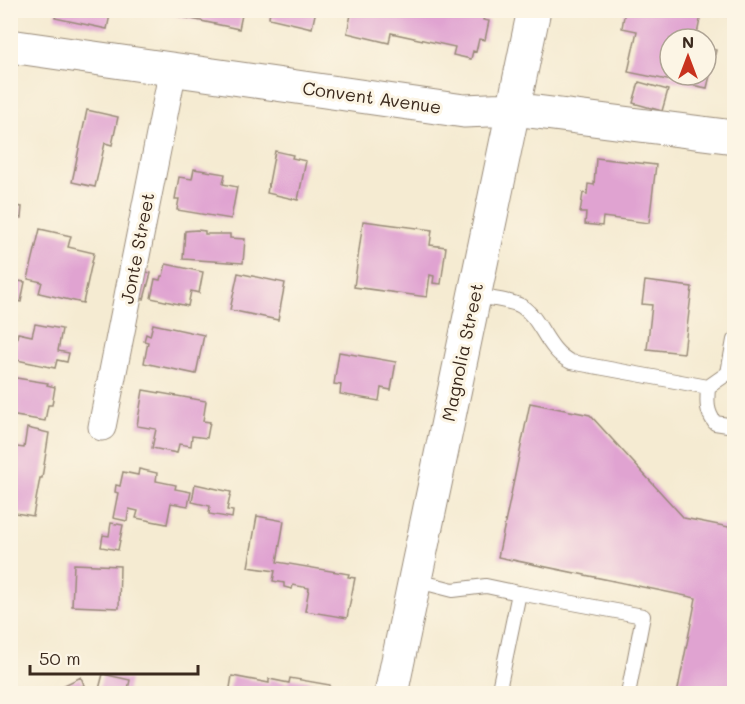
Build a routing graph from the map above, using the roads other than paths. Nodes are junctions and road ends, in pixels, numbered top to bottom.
1 (534, 10) edge
2 (10, 46) edge
3 (173, 69) junction
4 (513, 109) junction
5 (735, 136) edge
6 (474, 296) junction
7 (735, 340) edge
8 (708, 387) junction
9 (735, 426) edge
10 (102, 427) dead end
11 (414, 580) junction
12 (519, 593) junction
13 (391, 693) edge
14 (498, 693) edge
15 (628, 693) edge

1 - 4 street, Magnolia Street
2 - 3 street, Convent Avenue
3 - 4 street, Convent Avenue
3 - 10 street, Jonte Street
4 - 5 street, Convent Avenue
4 - 6 street, Magnolia Street
6 - 8 lane
6 - 11 street, Magnolia Street
7 - 8 lane
8 - 9 lane
11 - 12 lane
11 - 13 street, Magnolia Street
12 - 14 lane
12 - 15 lane

